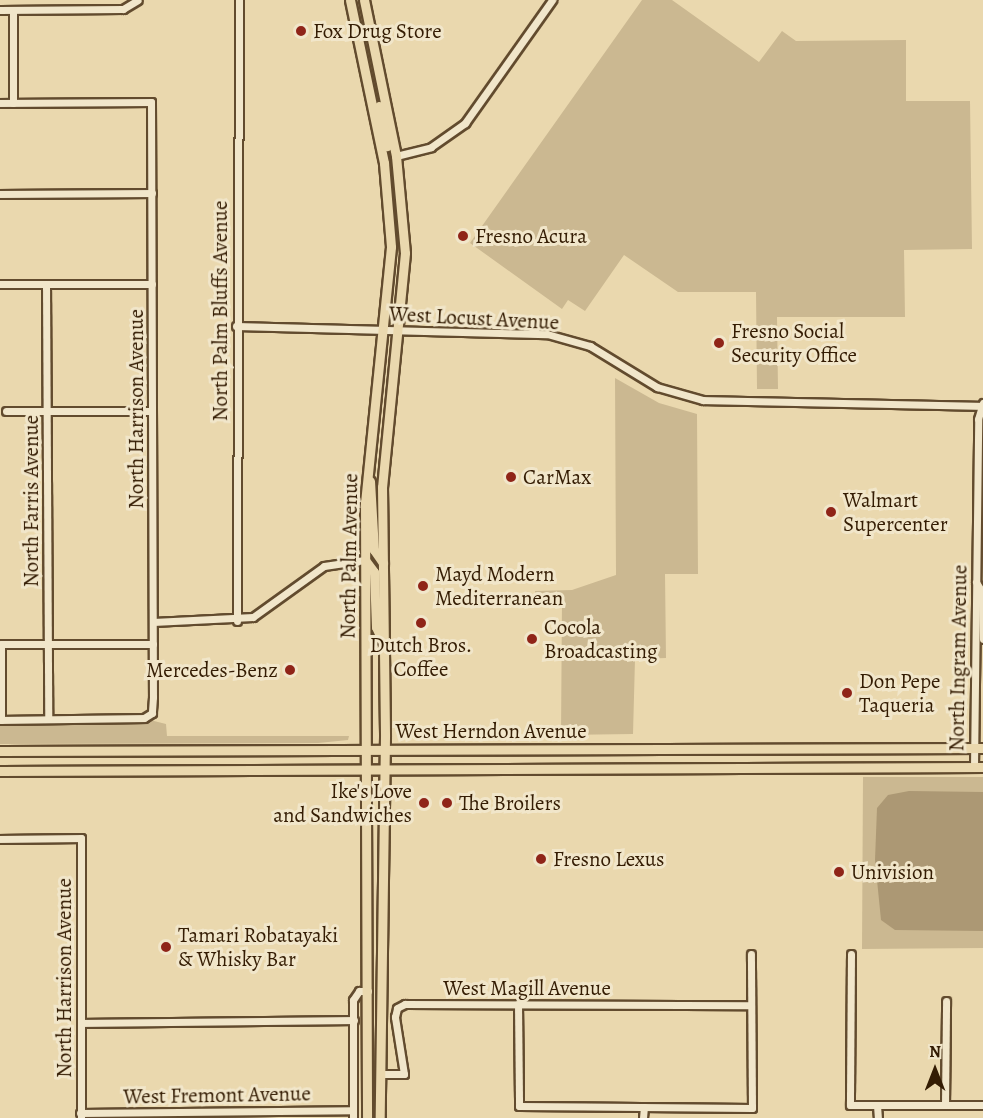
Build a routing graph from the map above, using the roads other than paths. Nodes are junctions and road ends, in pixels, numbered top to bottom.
1 (239, 0) edge
2 (350, 0) edge
3 (364, 0) edge
4 (552, 0) edge
5 (137, 2) edge
6 (0, 10) edge
7 (13, 10) junction
8 (363, 65) junction
9 (0, 103) edge
10 (13, 103) junction
11 (396, 156) junction
12 (152, 193) junction
13 (0, 194) edge
14 (0, 284) edge
15 (46, 284) junction
16 (152, 284) junction
17 (236, 326) junction
18 (385, 330) junction
19 (398, 330) junction
20 (983, 405) edge
21 (6, 411) dead end
22 (47, 411) junction
23 (152, 411) junction
24 (367, 477) junction
25 (365, 560) junction
26 (383, 563) junction
27 (976, 582) junction
28 (237, 621) junction
29 (153, 622) junction
30 (983, 639) edge
31 (47, 644) junction
32 (153, 644) junction
33 (384, 645) junction
34 (48, 719) junction
35 (1, 720) edge
36 (978, 747) edge
37 (367, 749) junction
38 (385, 749) junction
39 (0, 751) edge
40 (978, 767) edge
41 (366, 769) junction
42 (385, 769) junction
43 (0, 771) edge
44 (0, 839) edge
45 (751, 954) dead end
46 (851, 954) dead end
47 (368, 967) junction
48 (368, 991) junction
49 (946, 1001) dead end
50 (518, 1004) junction
51 (751, 1005) junction
52 (354, 1020) junction
53 (81, 1023) junction
54 (380, 1074) junction
55 (878, 1105) junction
56 (945, 1105) junction
57 (983, 1105) edge
58 (644, 1107) junction
59 (353, 1114) edge
60 (80, 1115) edge
61 (367, 1118) edge
62 (380, 1118) edge
63 (643, 1118) edge
64 (878, 1118) edge

1 - 17 street, North Palm Bluffs Avenue
2 - 8 main road, North Palm Avenue
3 - 11 main road, North Palm Avenue
4 - 11 street
5 - 7 street
6 - 7 street
7 - 10 street
8 - 11 main road
8 - 18 main road, North Palm Avenue
9 - 10 street
10 - 12 street, North Harrison Avenue
11 - 19 main road, North Palm Avenue
12 - 13 street
12 - 16 street, North Harrison Avenue
14 - 15 street
15 - 16 street
15 - 22 street, North Farris Avenue
16 - 23 street, North Harrison Avenue
17 - 18 street, West Locust Avenue
17 - 28 street, North Palm Bluffs Avenue
18 - 19 street, West Locust Avenue
18 - 24 main road, North Palm Avenue
19 - 20 street, West Locust Avenue
19 - 26 main road, North Palm Avenue
20 - 27 street, North Ingram Avenue
21 - 22 street
22 - 23 street
22 - 31 street, North Farris Avenue
23 - 29 street, North Harrison Avenue
24 - 25 main road, North Palm Avenue
24 - 26 main road
25 - 28 street
25 - 33 main road
25 - 37 main road, North Palm Avenue
26 - 33 main road, North Palm Avenue
27 - 30 street
27 - 36 street, North Ingram Avenue
28 - 29 street
29 - 32 street, North Harrison Avenue
31 - 32 street
31 - 34 street, North Farris Avenue
31 - 35 street
32 - 34 street, North Harrison Avenue
33 - 38 main road, North Palm Avenue
34 - 35 street
36 - 38 main road, West Herndon Avenue
36 - 40 street, North Ingram Avenue
37 - 38 main road, West Herndon Avenue
37 - 39 main road, West Herndon Avenue
37 - 41 main road, North Palm Avenue
38 - 42 main road, North Palm Avenue
40 - 42 main road, West Herndon Avenue
41 - 42 main road, West Herndon Avenue
41 - 43 main road, West Herndon Avenue
41 - 47 main road, North Palm Avenue
42 - 54 main road, North Palm Avenue
44 - 53 street, North Harrison Avenue
45 - 51 street
46 - 55 street
47 - 48 main road, North Palm Avenue
47 - 54 main road
48 - 52 street
48 - 61 main road, North Palm Avenue
49 - 56 street
50 - 51 street, West Magill Avenue
50 - 54 street, West Magill Avenue
50 - 58 street
51 - 58 street
52 - 53 street
52 - 59 street
53 - 60 street, North Harrison Avenue
54 - 62 main road, North Palm Avenue
55 - 56 street
55 - 64 street
56 - 57 street
58 - 63 street
59 - 60 street, West Fremont Avenue

